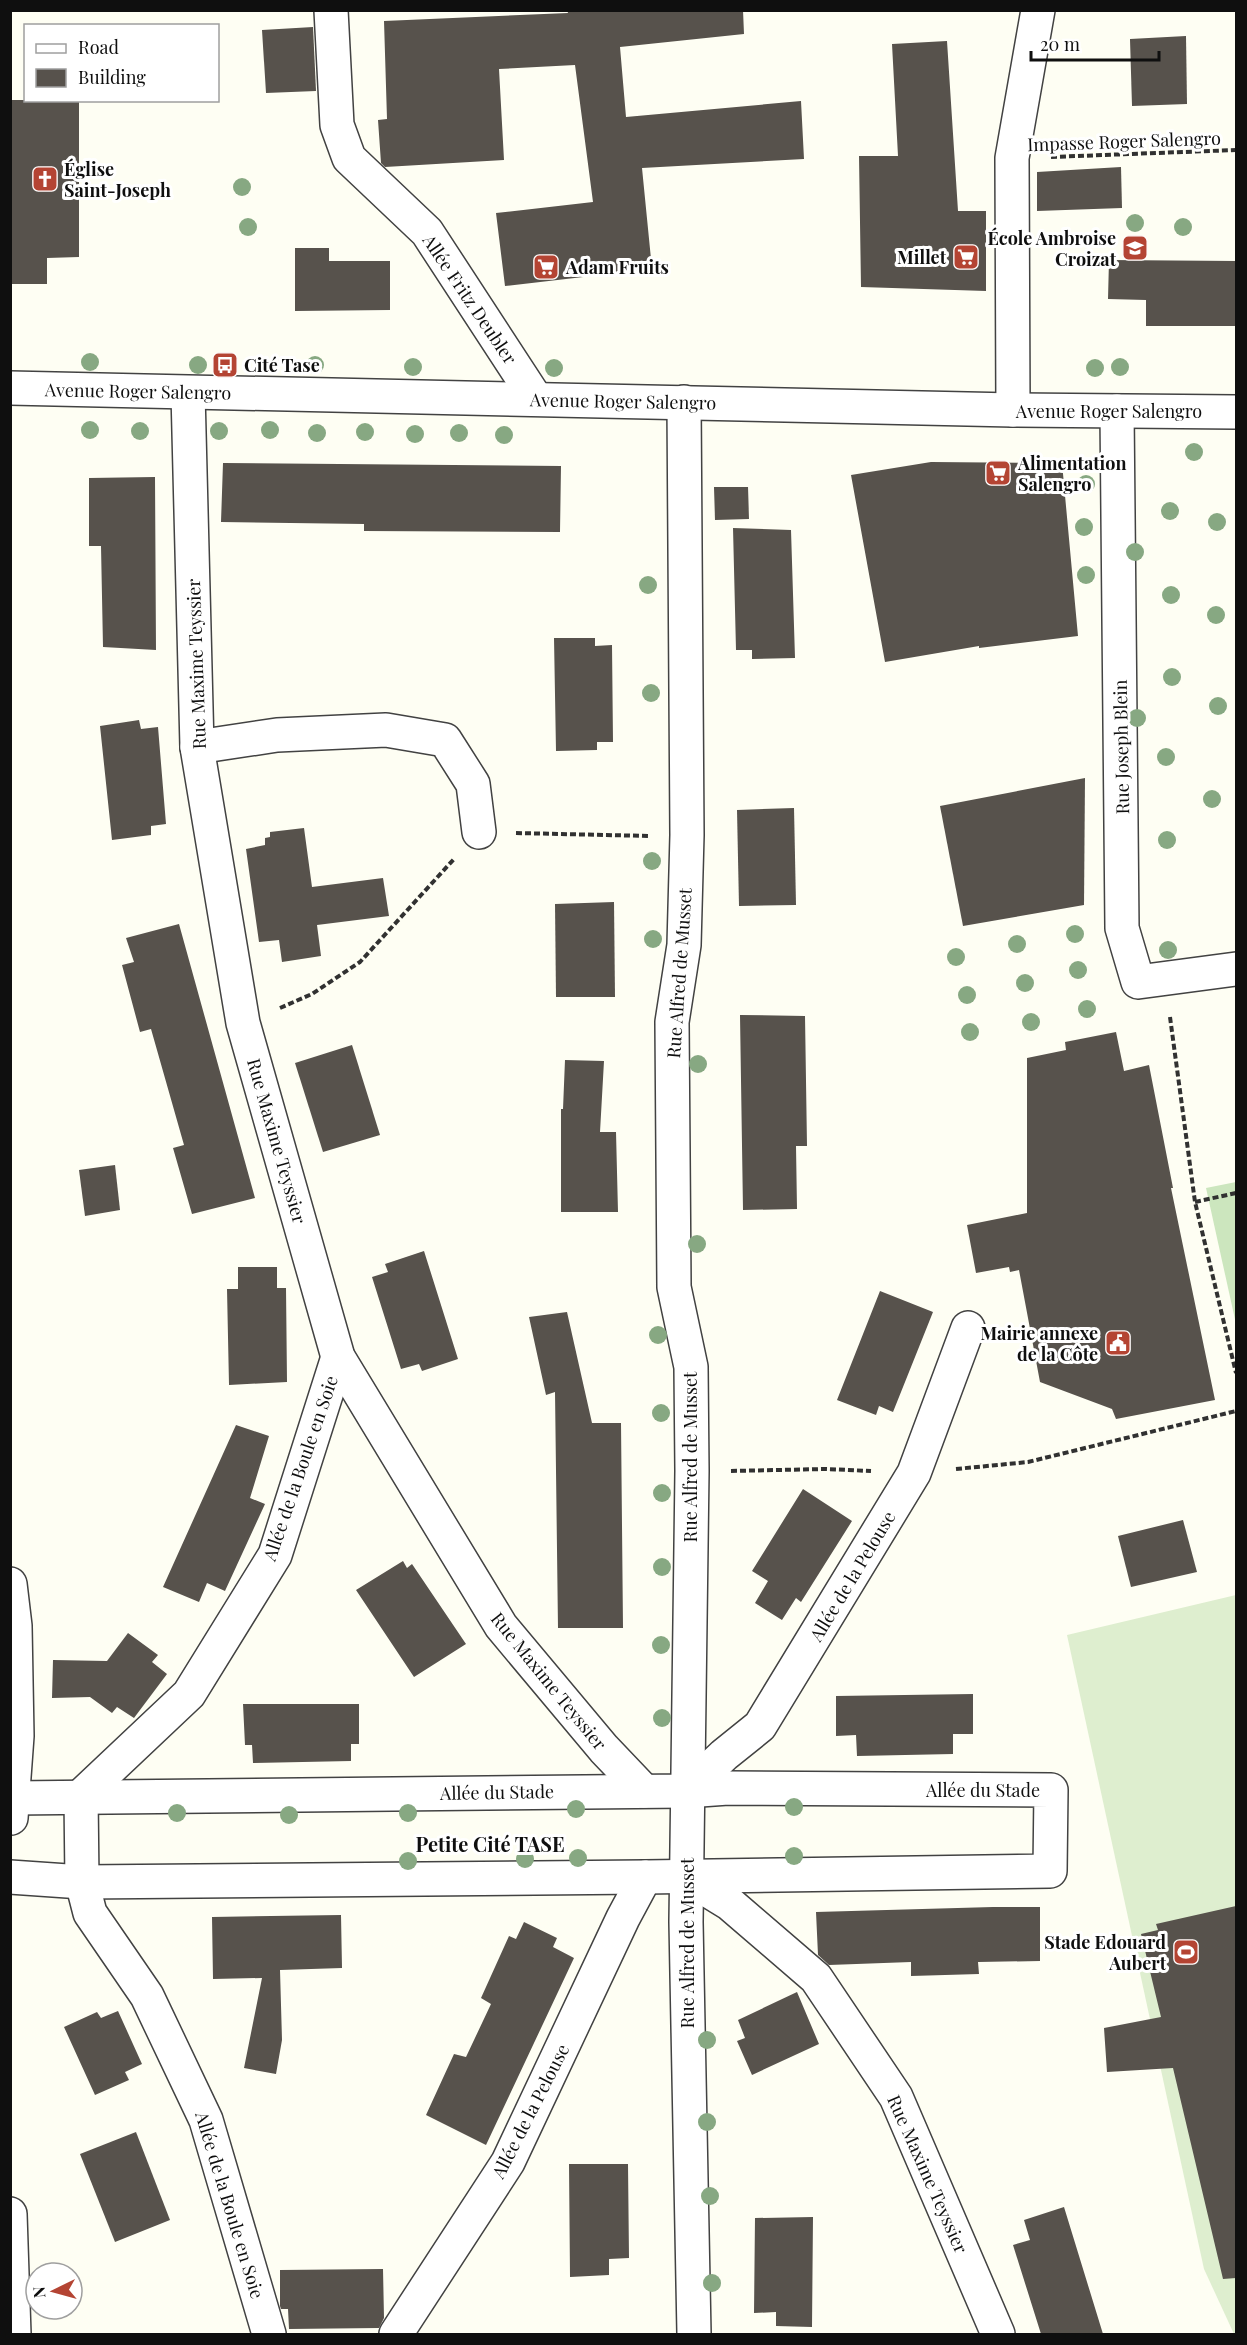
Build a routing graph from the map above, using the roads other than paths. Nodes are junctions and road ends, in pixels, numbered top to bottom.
1 (331, 10) edge
2 (1038, 10) edge
3 (10, 388) edge
4 (188, 393) junction
5 (536, 399) junction
6 (684, 402) junction
7 (1013, 410) junction
8 (1118, 411) junction
9 (1236, 412) edge
10 (197, 747) junction
11 (479, 832) road end
12 (1236, 969) edge
13 (968, 1328) dead end
14 (338, 1357) junction
15 (10, 1584) edge
16 (644, 1791) junction
17 (686, 1791) junction
18 (81, 1796) junction
19 (11, 1809) edge
20 (10, 1877) edge
21 (645, 1877) junction
22 (686, 1877) junction
23 (82, 1882) junction
24 (10, 2214) edge
25 (14, 2334) edge
26 (269, 2334) edge
27 (396, 2334) edge
28 (694, 2334) edge
29 (998, 2334) edge

1 - 5 street, Allée Fritz Deubler
2 - 7 street
3 - 4 street, Avenue Roger Salengro
4 - 5 street, Avenue Roger Salengro
4 - 10 street, Rue Maxime Teyssier
5 - 6 street, Avenue Roger Salengro
6 - 7 street, Avenue Roger Salengro
6 - 17 street, Rue Alfred de Musset
7 - 8 street, Avenue Roger Salengro
8 - 9 street, Avenue Roger Salengro
8 - 12 street, Rue Joseph Blein
10 - 11 street
10 - 14 street, Rue Maxime Teyssier
13 - 17 street, Allée de la Pelouse
14 - 16 street, Rue Maxime Teyssier
14 - 18 street, Allée de la Boule en Soie
15 - 19 street
16 - 17 street, Allée du Stade
16 - 18 street, Allée du Stade
17 - 22 street, Rue Alfred de Musset
17 - 22 street, Allée du Stade
18 - 19 street, Allée du Stade
18 - 23 street, Allée de la Boule en Soie
20 - 23 street, Allée du Stade
21 - 22 street, Allée du Stade
21 - 23 street, Allée du Stade
21 - 27 street, Allée de la Pelouse
22 - 28 street, Rue Alfred de Musset
22 - 29 street, Rue Maxime Teyssier
23 - 26 street, Allée de la Boule en Soie
24 - 25 street

